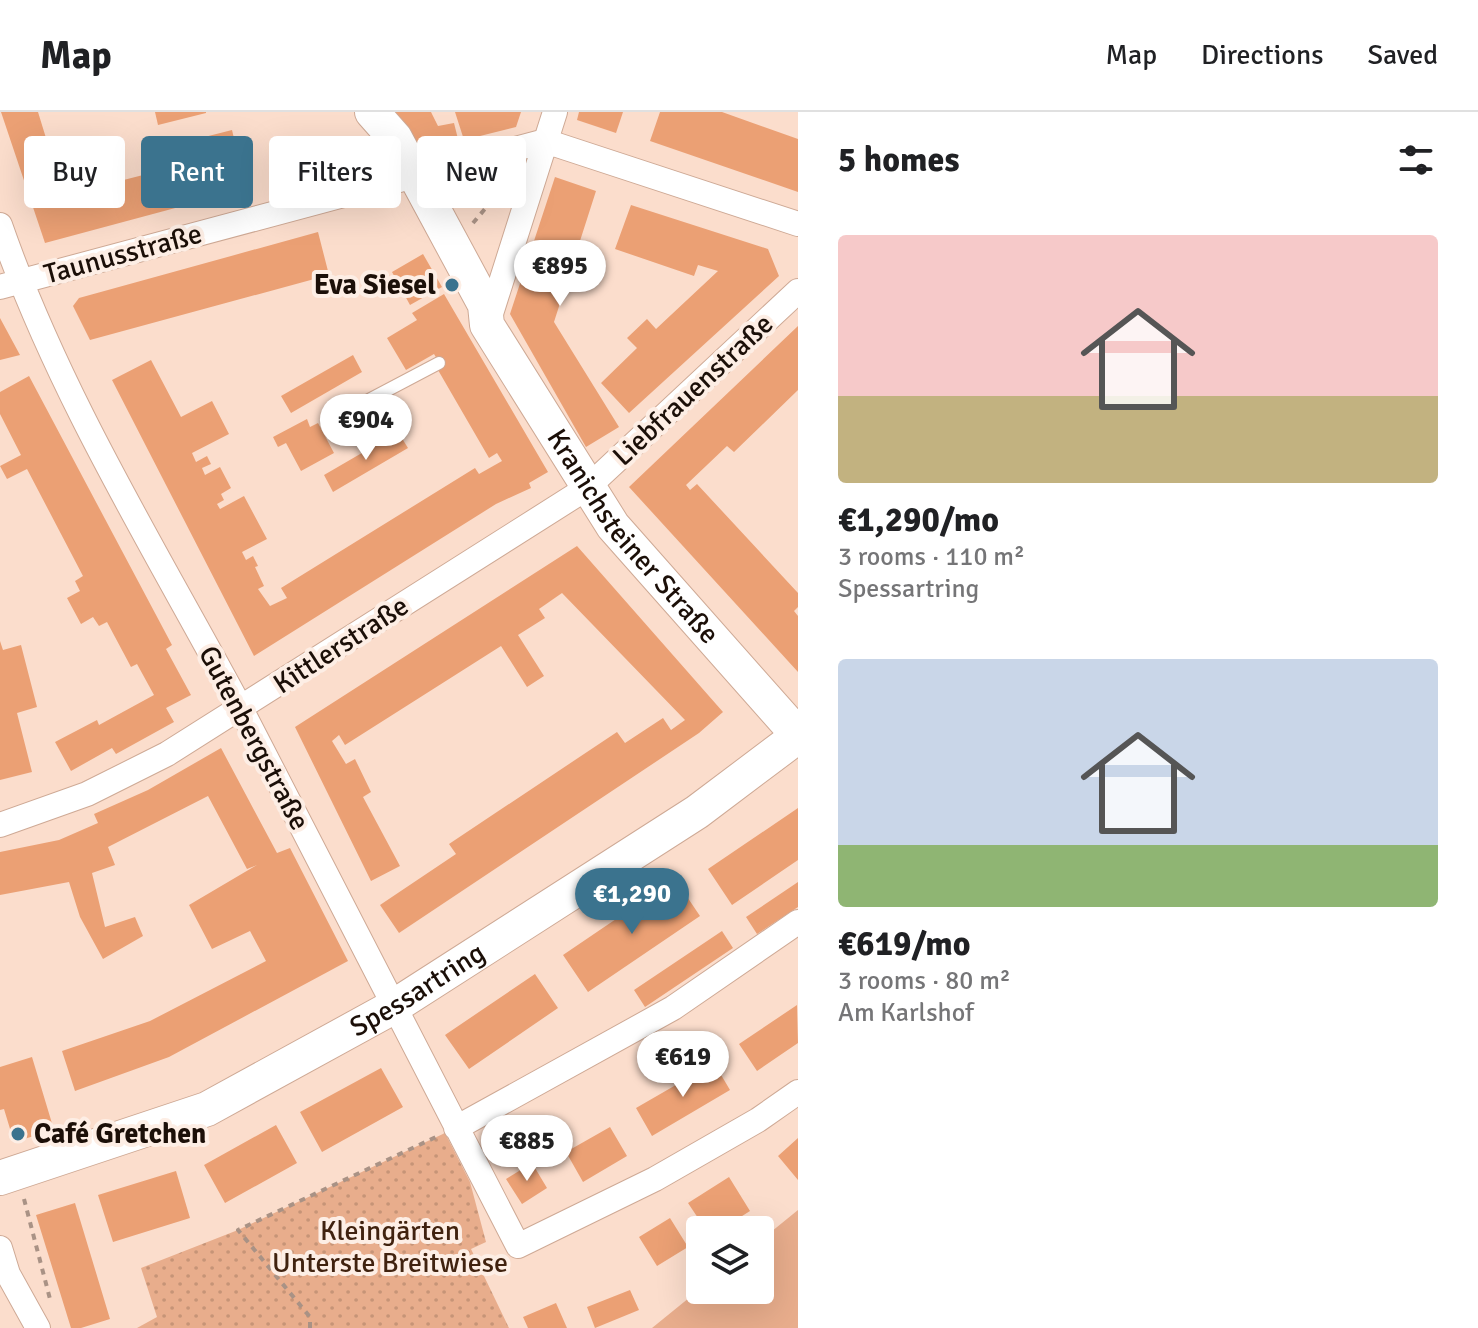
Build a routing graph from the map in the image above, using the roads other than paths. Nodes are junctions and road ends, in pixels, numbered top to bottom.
1 (555, 112) edge
2 (374, 116) edge
3 (545, 141) junction
4 (407, 177) junction
5 (798, 224) edge
6 (0, 225) edge
7 (10, 285) edge
8 (798, 291) edge
9 (485, 331) junction
10 (439, 363) dead end
11 (327, 422) dead end
12 (587, 488) junction
13 (240, 709) junction
14 (798, 735) edge
15 (0, 825) edge
16 (798, 922) edge
17 (393, 1007) junction
18 (798, 1092) edge
19 (456, 1128) junction
20 (12, 1185) edge
21 (0, 1248) edge
22 (4, 1279) edge
23 (38, 1328) edge

1 - 3 street
2 - 4 main road, Kranichsteiner Straße
3 - 4 street, Taunusstraße
3 - 5 street
3 - 9 street
4 - 7 street, Taunusstraße
4 - 9 main road, Kranichsteiner Straße
6 - 7 street, Gutenbergstraße
7 - 13 street, Gutenbergstraße
8 - 12 street, Liebfrauenstraße
9 - 12 main road, Kranichsteiner Straße
10 - 11 lane
12 - 13 street, Kittlerstraße
12 - 14 main road, Kranichsteiner Straße
13 - 15 street, Kittlerstraße
13 - 17 street, Gutenbergstraße
14 - 17 main road, Spessartring
16 - 19 street
17 - 19 street, Gutenbergstraße
17 - 20 main road, Spessartring
18 - 19 street, Gutenbergstraße
21 - 22 street
22 - 23 street

